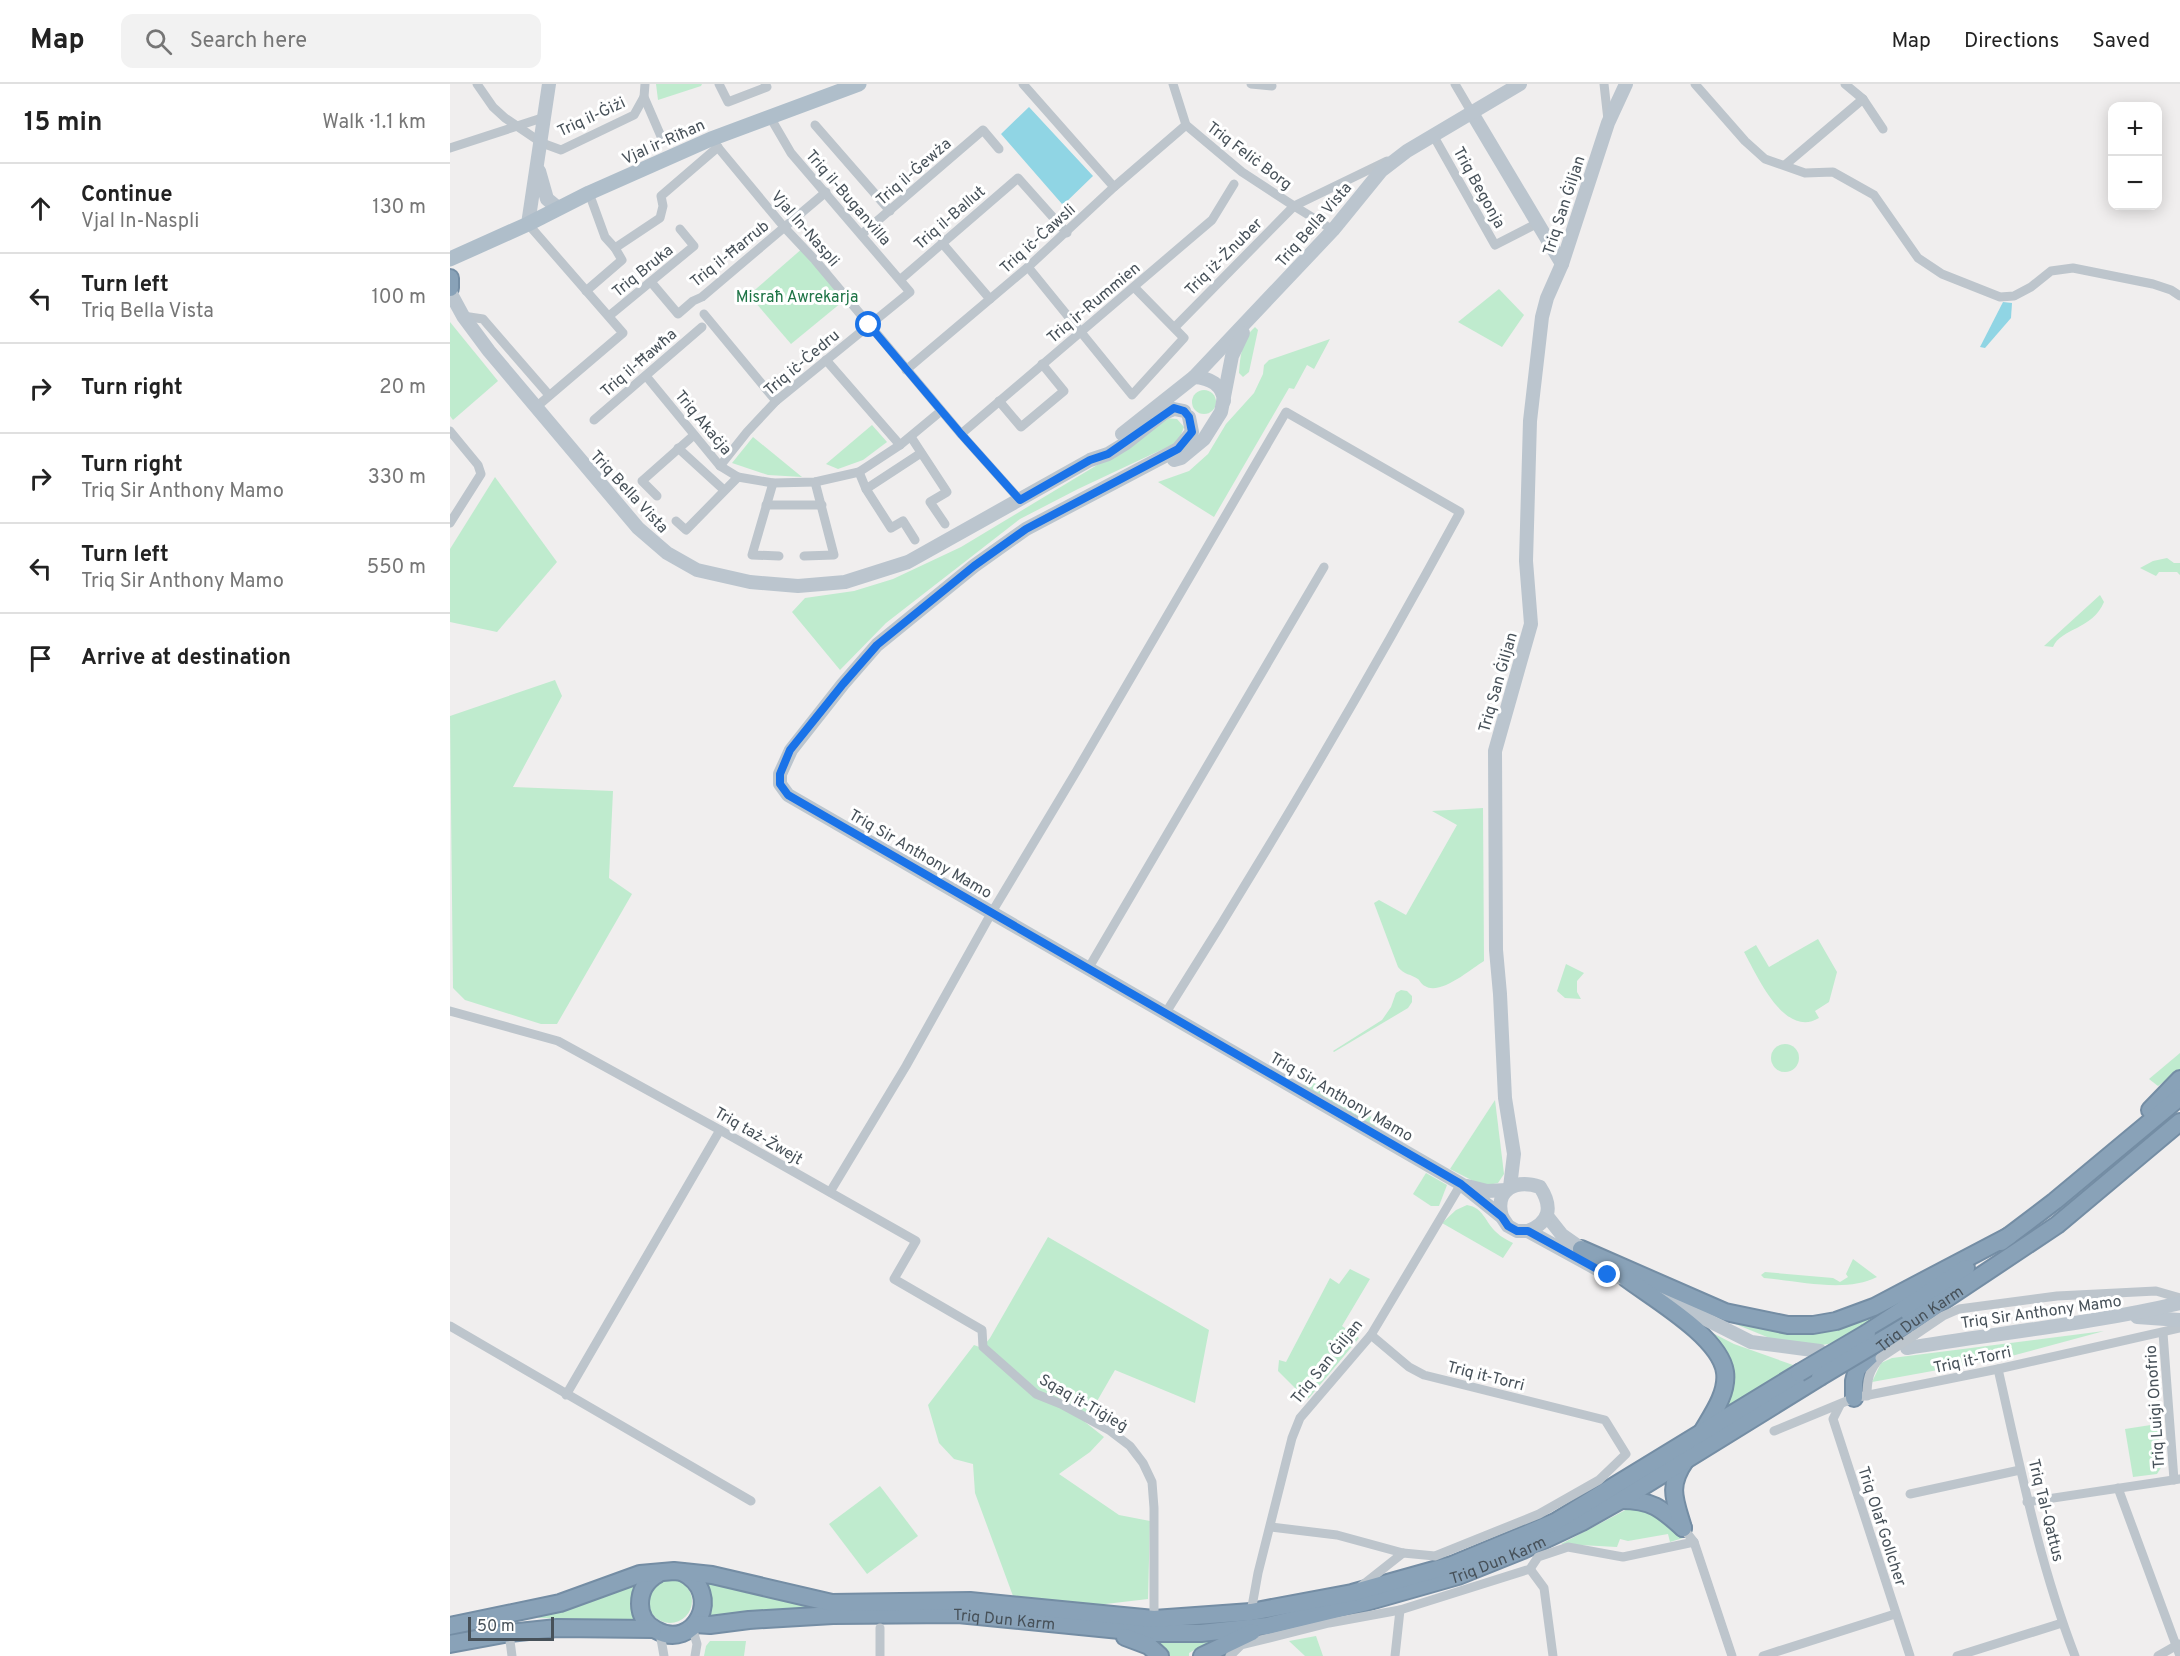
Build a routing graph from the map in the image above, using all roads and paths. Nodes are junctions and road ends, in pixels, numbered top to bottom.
1 (477, 84) edge
2 (549, 84) edge
3 (645, 84) edge
4 (719, 84) edge
5 (765, 84) edge
6 (859, 84) edge
7 (1023, 84) edge
8 (1173, 84) edge
9 (1251, 84) edge
10 (1455, 84) edge
11 (1520, 84) edge
12 (1604, 84) edge
13 (1626, 84) edge
14 (1695, 84) edge
15 (1845, 84) edge
16 (1272, 86) dead end
17 (644, 97) junction
18 (1863, 99) junction
19 (1472, 113) junction
20 (545, 117) junction
21 (770, 117) junction
22 (1608, 123) junction
23 (815, 125) dead end
24 (1186, 125) junction
25 (518, 126) junction
26 (1883, 129) dead end
27 (1433, 135) junction
28 (663, 141) dead end
29 (542, 143) junction
30 (714, 143) junction
31 (450, 148) edge
32 (999, 149) dead end
33 (1407, 151) junction
34 (537, 163) junction
35 (1785, 165) junction
36 (1234, 184) dead end
37 (1114, 186) junction
38 (826, 192) junction
39 (589, 193) junction
40 (1294, 206) junction
41 (558, 208) junction
42 (890, 211) junction
43 (528, 224) junction
44 (1536, 224) junction
45 (784, 227) junction
46 (680, 229) dead end
47 (1333, 230) junction
48 (1067, 233) junction
49 (862, 234) junction
50 (487, 242) junction
51 (942, 243) junction
52 (615, 248) junction
53 (450, 259) edge
54 (1562, 264) junction
55 (1028, 267) junction
56 (901, 279) junction
57 (651, 282) junction
58 (450, 285) edge
59 (1134, 287) junction
60 (586, 291) junction
61 (910, 292) joint
62 (2180, 296) edge
63 (990, 299) junction
64 (450, 306) edge
65 (704, 314) dead end
66 (463, 316) junction
67 (609, 316) junction
68 (1247, 322) junction
69 (869, 325) junction
70 (702, 327) dead end
71 (1174, 327) junction
72 (1081, 333) junction
73 (826, 360) junction
74 (1042, 364) junction
75 (906, 370) junction
76 (646, 376) junction
77 (1189, 382) junction
78 (549, 395) junction
79 (776, 401) junction
80 (999, 401) junction
81 (1223, 407) junction
82 (535, 408) junction
83 (941, 411) junction
84 (1164, 413) junction
85 (1186, 414) junction
86 (594, 420) dead end
87 (450, 431) edge
88 (961, 434) junction
89 (694, 435) junction
90 (911, 437) junction
91 (900, 445) junction
92 (678, 448) junction
93 (921, 453) junction
94 (1090, 460) junction
95 (720, 466) junction
96 (859, 472) junction
97 (738, 477) junction
98 (1127, 477) junction
99 (815, 482) junction
100 (772, 483) junction
101 (866, 489) junction
102 (724, 490) junction
103 (657, 496) dead end
104 (1020, 500) junction
105 (766, 505) junction
106 (822, 505) junction
107 (676, 521) dead end
108 (450, 523) edge
109 (945, 524) dead end
110 (915, 540) dead end
111 (779, 556) dead end
112 (804, 556) dead end
113 (1324, 567) dead end
114 (992, 912) junction
115 (1088, 969) junction
116 (450, 1011) edge
117 (1165, 1014) junction
118 (2180, 1079) edge
119 (2180, 1097) edge
120 (2180, 1122) edge
121 (720, 1130) junction
122 (2180, 1132) edge
123 (1514, 1154) junction
124 (2098, 1165) junction
125 (1461, 1184) junction
126 (1531, 1184) junction
127 (1509, 1189) junction
128 (830, 1192) junction
129 (1547, 1216) junction
130 (1502, 1217) junction
131 (2057, 1225) junction
132 (1528, 1231) junction
133 (2010, 1236) junction
134 (1581, 1249) junction
135 (1626, 1278) junction
136 (2180, 1298) edge
137 (2180, 1303) edge
138 (2121, 1317) junction
139 (2180, 1320) edge
140 (450, 1326) edge
141 (2180, 1328) edge
142 (982, 1330) joint
143 (1911, 1330) junction
144 (2163, 1333) junction
145 (1371, 1335) junction
146 (1907, 1348) dead end
147 (1820, 1351) dead end
148 (1998, 1369) junction
149 (566, 1395) junction
150 (1854, 1400) junction
151 (1774, 1431) dead end
152 (1700, 1435) junction
153 (1626, 1454) joint
154 (1685, 1460) junction
155 (2020, 1470) junction
156 (2177, 1479) edge
157 (2118, 1488) junction
158 (1910, 1494) dead end
159 (1621, 1500) junction
160 (751, 1501) dead end
161 (2027, 1502) junction
162 (1271, 1527) junction
163 (1683, 1528) junction
164 (1694, 1542) junction
165 (1402, 1553) junction
166 (1530, 1569) junction
167 (681, 1572) junction
168 (658, 1574) junction
169 (1352, 1593) junction
170 (1400, 1611) junction
171 (1251, 1612) junction
172 (1895, 1614) junction
173 (1154, 1619) junction
174 (2062, 1623) junction
175 (450, 1626) edge
176 (694, 1626) junction
177 (1267, 1626) junction
178 (880, 1628) dead end
179 (1104, 1628) junction
180 (656, 1631) junction
181 (509, 1633) junction
182 (450, 1644) edge
183 (2178, 1644) edge
184 (512, 1656) edge
185 (664, 1656) edge
186 (695, 1656) edge
187 (880, 1656) edge
188 (1161, 1656) edge
189 (1202, 1656) edge
190 (1230, 1656) edge
191 (1395, 1656) edge
192 (1553, 1656) edge
193 (1732, 1656) edge
194 (1763, 1656) edge
195 (1910, 1656) edge
196 (1957, 1656) edge
197 (2075, 1656) edge
198 (2158, 1656) edge
199 (2180, 1656) edge

1 - 25 street
2 - 20 main road
3 - 17 street
4 - 5 street
6 - 21 main road, Vjal ir-Riħan
7 - 37 street
8 - 24 street, Triq Feliċ Borg
9 - 16 street
10 - 19 street
11 - 19 main road, Triq Bella Vista
12 - 22 street, Triq San Ġiljan
13 - 22 main road, Triq San Ġiljan
14 - 35 street
15 - 18 street
17 - 28 street
17 - 29 street, Triq il-Ġiżi
18 - 26 street
18 - 35 street
19 - 27 main road, Triq Bella Vista
19 - 44 main road
20 - 25 street
20 - 29 main road
21 - 30 main road, Vjal ir-Riħan
21 - 38 street, Triq il-Buganvilla
22 - 54 main road, Triq San Ġiljan
23 - 42 street
24 - 37 street, Triq iċ-Ċawsli
24 - 40 street, Triq Feliċ Borg
25 - 29 street
25 - 31 street
27 - 33 main road, Triq Bella Vista
27 - 44 street, Triq Begonja
29 - 34 main road
30 - 39 main road, Vjal ir-Riħan
30 - 45 street, Vjal In-Naspli
30 - 52 street
32 - 42 street, Triq il-Ġewża
33 - 40 street, Triq Bella Vista
33 - 47 main road, Triq Bella Vista
34 - 41 main road
34 - 43 main road
35 - 62 street
36 - 59 street, Triq ir-Rummien
37 - 48 street, Triq iċ-Ċawsli
38 - 45 street, Triq il-Ħarrub
38 - 49 street, Triq il-Buganvilla
39 - 41 main road, Vjal ir-Riħan
39 - 52 street
40 - 47 street, Triq Feliċ Borg
40 - 71 street, Triq iż-Żnuber
41 - 43 main road, Vjal ir-Riħan
42 - 49 street, Triq il-Ġewża
43 - 50 main road, Vjal ir-Riħan
43 - 60 street
44 - 54 main road
45 - 57 street, Triq il-Ħarrub
45 - 69 street, Vjal In-Naspli
46 - 57 street, Triq Bruka
47 - 68 main road, Triq Bella Vista
48 - 51 street, Triq il-Ballut
48 - 55 street, Triq iċ-Ċawsli
49 - 56 street, Triq il-Buganvilla
50 - 53 main road, Vjal ir-Riħan
50 - 58 main road, Vjal ir-Riħan
51 - 56 street, Triq il-Ballut
51 - 63 street
52 - 60 street
54 - 123 main road, Triq San Ġiljan
55 - 63 street, Triq iċ-Ċawsli
55 - 72 street
56 - 61 street, Triq il-Buganvilla
57 - 67 street, Triq Bruka
58 - 66 main road, Triq Bella Vista
59 - 71 street
59 - 72 street, Triq ir-Rummien
60 - 67 street
61 - 69 street, Triq iċ-Ċedru
63 - 75 street, Triq iċ-Ċawsli
64 - 66 main road, Triq Bella Vista
65 - 79 street
66 - 78 street, Triq Bella Vista
66 - 82 main road, Triq Bella Vista
67 - 78 street
68 - 77 main road, Triq Bella Vista
68 - 81 main road, Triq Bella Vista
69 - 73 street, Triq iċ-Ċedru
69 - 75 street, Vjal In-Naspli
70 - 76 street, Triq il-Ħawħa
71 - 72 street
72 - 74 street, Triq ir-Rummien
73 - 79 street, Triq iċ-Ċedru
73 - 91 street
74 - 80 street, Triq ir-Rummien
74 - 80 street
75 - 83 street, Vjal In-Naspli
76 - 86 street, Triq il-Ħawħa
76 - 89 street, Triq Akaċja
77 - 81 main road
77 - 84 main road, Triq Bella Vista
77 - 85 main road
77 - 94 main road, Triq Bella Vista
78 - 82 street
79 - 95 street, Triq iċ-Ċedru
80 - 88 street, Triq ir-Rummien
81 - 85 main road
81 - 98 main road, Triq Sir Anthony Mamo
82 - 104 main road, Triq Bella Vista
83 - 88 street, Vjal In-Naspli
83 - 90 street, Triq Akaċja
84 - 85 main road
84 - 94 main road, Triq Bella Vista
85 - 98 main road, Triq Sir Anthony Mamo
87 - 108 street
88 - 104 street, Vjal In-Naspli
89 - 92 street
89 - 95 street, Triq Akaċja
90 - 91 street, Triq Akaċja
90 - 93 street
91 - 96 street, Triq Akaċja
92 - 102 street, Triq Akaċja
92 - 103 street
93 - 101 street
93 - 109 street
94 - 104 main road, Triq Bella Vista
95 - 97 street, Triq Akaċja
96 - 99 street, Triq Akaċja
96 - 101 street
97 - 100 street, Triq Akaċja
97 - 102 street
98 - 114 main road, Triq Sir Anthony Mamo
99 - 100 street, Triq Akaċja
99 - 106 street
100 - 105 street
101 - 110 street
102 - 107 street
105 - 106 street
105 - 111 street
106 - 112 street
113 - 115 street
114 - 115 main road, Triq Sir Anthony Mamo
114 - 117 street
114 - 128 street
115 - 117 main road, Triq Sir Anthony Mamo
116 - 121 street, Triq taż-Żwejt
117 - 125 main road, Triq Sir Anthony Mamo
118 - 124 highway
119 - 124 highway, Triq Dun Karm
120 - 131 highway, Triq Dun Karm
121 - 128 street, Triq taż-Żwejt
121 - 149 street
122 - 131 highway
123 - 126 main road, Triq San Ġiljan
123 - 127 main road, Triq San Ġiljan
124 - 133 highway, Triq Dun Karm
125 - 127 main road, Triq Sir Anthony Mamo
125 - 130 main road, Triq Sir Anthony Mamo
125 - 145 street, Triq San Ġiljan
126 - 127 main road, Triq Sir Anthony Mamo
126 - 129 main road, Triq Sir Anthony Mamo
127 - 130 main road
128 - 142 street, Triq taż-Żwejt
129 - 132 main road
129 - 134 main road, Triq Sir Anthony Mamo
130 - 132 main road, Triq Sir Anthony Mamo
131 - 143 highway, Triq Dun Karm
132 - 135 main road, Triq Sir Anthony Mamo
133 - 134 highway
133 - 152 highway, Triq Dun Karm, bridge
134 - 135 main road, Triq Sir Anthony Mamo
135 - 147 main road, Triq Sir Anthony Mamo
135 - 152 highway
136 - 143 street, Triq Sir Anthony Mamo
137 - 138 main road, Triq Sir Anthony Mamo
138 - 139 main road
138 - 146 main road, Triq Sir Anthony Mamo
140 - 149 street
141 - 144 street, Triq it-Torri
142 - 173 street, Sqaq it-Tiġieġ
143 - 150 street, Triq Sir Anthony Mamo, bridge
143 - 150 highway
143 - 154 highway, Triq Dun Karm, bridge
144 - 148 street, Triq it-Torri
144 - 156 street, Triq Luigi Onofrio
145 - 153 street, Triq it-Torri
145 - 162 street, Triq San Ġiljan
148 - 150 street, Triq it-Torri
148 - 155 street, Triq Tal-Qattus
149 - 160 street
150 - 151 street, Triq it-Torri
150 - 172 street, Triq Olaf Gollcher
152 - 169 highway, Triq Dun Karm
153 - 165 street, Triq Dun Karm
154 - 159 highway, Triq Dun Karm
154 - 163 highway
155 - 158 street
155 - 161 street, Triq Tal-Qattus
156 - 157 street
157 - 161 street
157 - 183 street
159 - 163 highway
159 - 177 highway, Triq Dun Karm
161 - 174 street, Triq Tal-Qattus
162 - 165 street
162 - 171 street, Triq San Ġiljan
163 - 164 street
164 - 166 street, Triq Dun Karm
164 - 193 street
165 - 169 street, Triq Dun Karm
166 - 170 street, Triq Dun Karm
166 - 192 street
167 - 168 highway, Triq Dun Karm
167 - 173 highway, Triq Dun Karm
167 - 176 highway
168 - 175 highway, Triq Dun Karm
168 - 180 highway
169 - 171 highway, Triq Dun Karm
170 - 190 street, Triq Dun Karm
170 - 191 street
171 - 173 highway, Triq Dun Karm
172 - 194 street
172 - 195 street, Triq Olaf Gollcher
174 - 196 street
174 - 197 street, Triq Tal-Qattus
176 - 179 highway, Triq Dun Karm
176 - 180 highway, Triq Dun Karm
176 - 186 street
177 - 179 highway, Triq Dun Karm
177 - 189 highway
178 - 187 street
179 - 188 highway
180 - 181 highway, Triq Dun Karm
180 - 185 street
181 - 182 highway, Triq Dun Karm
181 - 184 street
183 - 198 street
183 - 199 street

